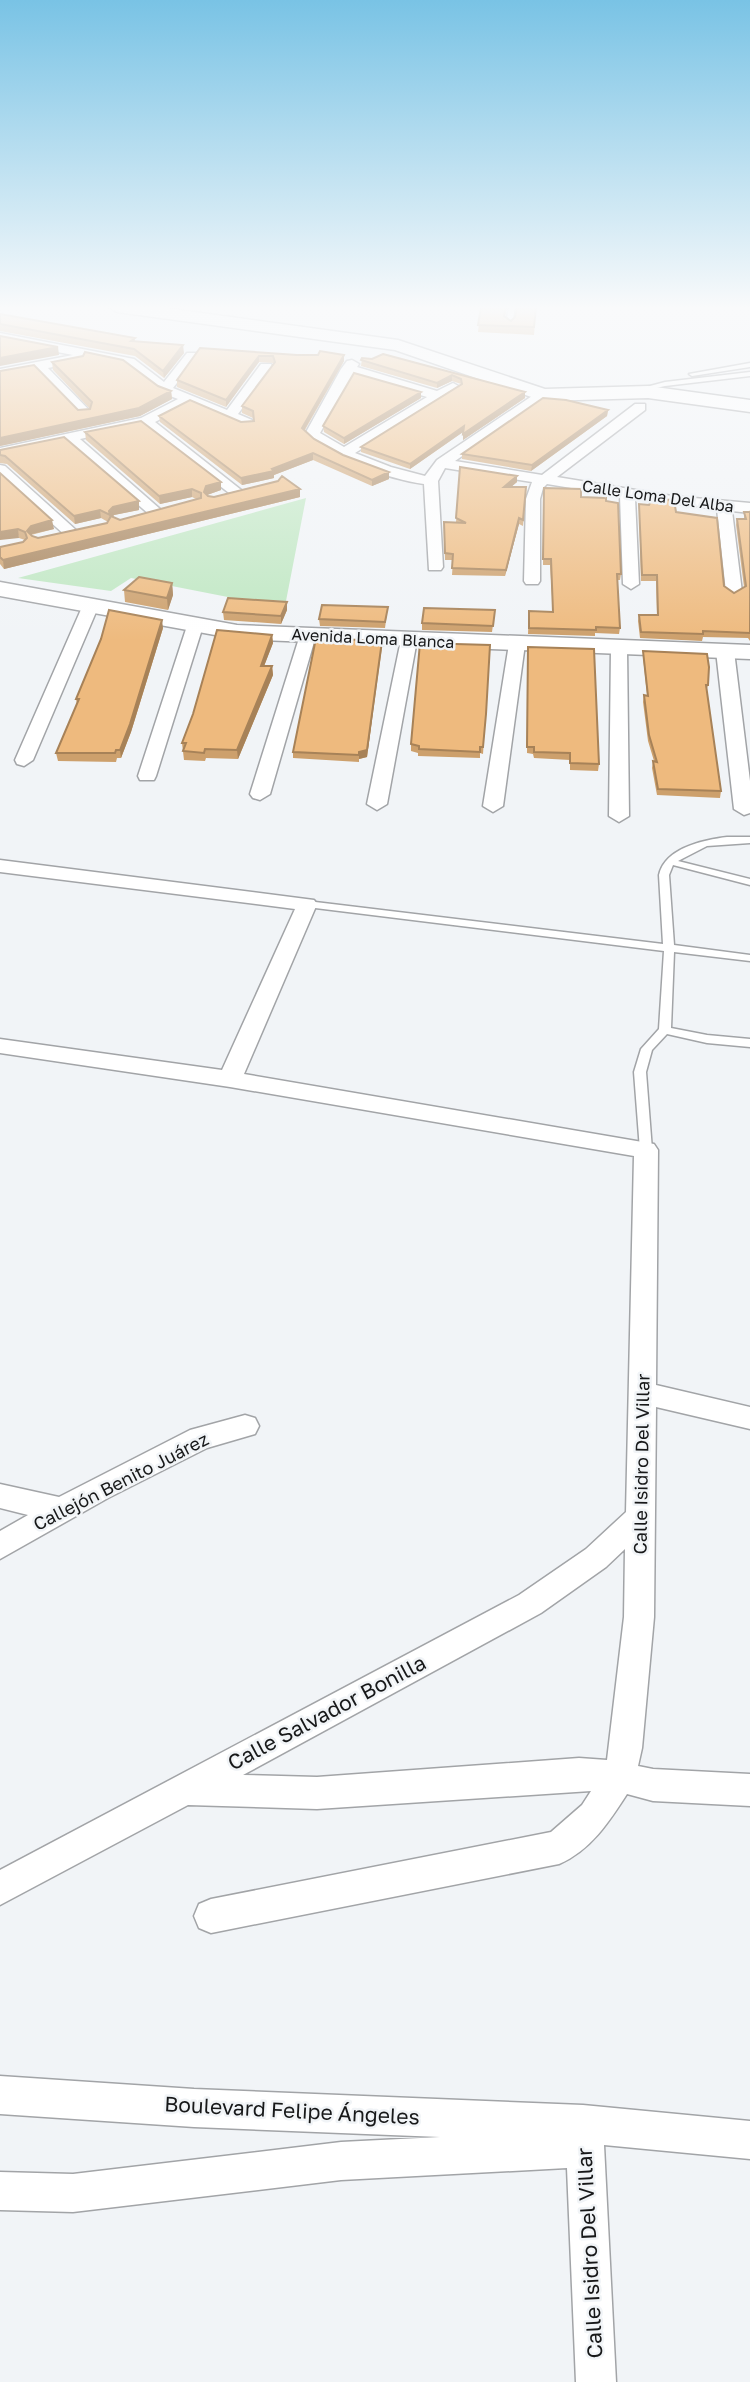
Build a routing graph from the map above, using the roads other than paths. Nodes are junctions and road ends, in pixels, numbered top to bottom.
1 (151, 418) edge
2 (235, 418) edge
3 (320, 418) edge
4 (399, 418) edge
5 (509, 418) edge
6 (613, 418) edge
7 (145, 421) junction
8 (247, 423) edge
9 (69, 437) junction
10 (0, 452) edge
11 (346, 452) junction
12 (442, 463) junction
13 (0, 469) edge
14 (423, 480) junction
15 (541, 480) junction
16 (627, 493) junction
17 (214, 499) edge
18 (724, 507) junction
19 (750, 508) edge
20 (132, 518) edge
21 (92, 528) edge
22 (71, 533) junction
23 (49, 537) edge
24 (435, 567) dead end
25 (532, 581) dead end
26 (631, 584) dead end
27 (0, 589) edge
28 (734, 592) edge
29 (91, 605) junction
30 (195, 626) junction
31 (308, 635) junction
32 (409, 640) junction
33 (517, 644) junction
34 (619, 648) junction
35 (725, 651) junction
36 (750, 652) edge
37 (24, 760) dead end
38 (147, 776) dead end
39 (260, 794) dead end
40 (377, 804) dead end
41 (494, 806) dead end
42 (744, 809) dead end
43 (619, 816) dead end
44 (750, 840) edge
45 (671, 862) junction
46 (0, 866) edge
47 (750, 882) edge
48 (307, 904) junction
49 (669, 949) junction
50 (750, 958) edge
51 (666, 1030) junction
52 (750, 1043) edge
53 (0, 1046) edge
54 (230, 1080) junction
55 (646, 1150) junction
56 (644, 1393) junction
57 (750, 1418) edge
58 (245, 1426) dead end
59 (0, 1496) edge
60 (61, 1510) junction
61 (640, 1517) junction
62 (0, 1545) edge
63 (619, 1777) junction
64 (186, 1789) junction
65 (750, 1790) edge
66 (0, 1888) edge
67 (211, 1916) dead end
68 (0, 2095) edge
69 (584, 2136) junction
70 (750, 2140) edge
71 (0, 2191) edge
72 (596, 2382) edge

1 - 7 street
2 - 8 street
3 - 11 street
4 - 11 street
5 - 12 street
6 - 15 street
7 - 9 street
7 - 17 street
9 - 10 street
9 - 20 street
11 - 14 street
12 - 14 street
12 - 15 street, Calle Loma Del Alba
13 - 22 street
14 - 24 street
15 - 16 street, Calle Loma Del Alba
15 - 25 street
16 - 18 street, Calle Loma Del Alba
16 - 26 street
18 - 19 street, Calle Loma Del Alba
18 - 28 street
21 - 22 street
22 - 23 street
27 - 29 street, Avenida Loma Blanca
29 - 30 street, Avenida Loma Blanca
29 - 37 street
30 - 31 street, Avenida Loma Blanca
30 - 38 street
31 - 32 street, Avenida Loma Blanca
31 - 39 street
32 - 33 street, Avenida Loma Blanca
32 - 40 street
33 - 34 street, Avenida Loma Blanca
33 - 41 street
34 - 35 street, Avenida Loma Blanca
34 - 43 street
35 - 36 street, Avenida Loma Blanca
35 - 42 street
44 - 45 lane
45 - 47 lane
45 - 49 lane
46 - 48 street
48 - 49 lane
48 - 54 street
49 - 50 lane
49 - 51 lane
51 - 52 lane
51 - 55 lane
53 - 54 street
54 - 55 street
55 - 56 street, Calle Isidro Del Villar
56 - 57 street
56 - 61 street, Calle Isidro Del Villar
58 - 60 street, Callejón Benito Juárez
59 - 60 street
60 - 62 street, Callejón Benito Juárez
61 - 63 street, Calle Isidro Del Villar
61 - 64 street, Calle Salvador Bonilla
63 - 64 street
63 - 65 street
63 - 67 street
64 - 66 street, Calle Salvador Bonilla
68 - 69 street, Boulevard Felipe Ángeles
69 - 70 street
69 - 71 street
69 - 72 street, Calle Isidro Del Villar

